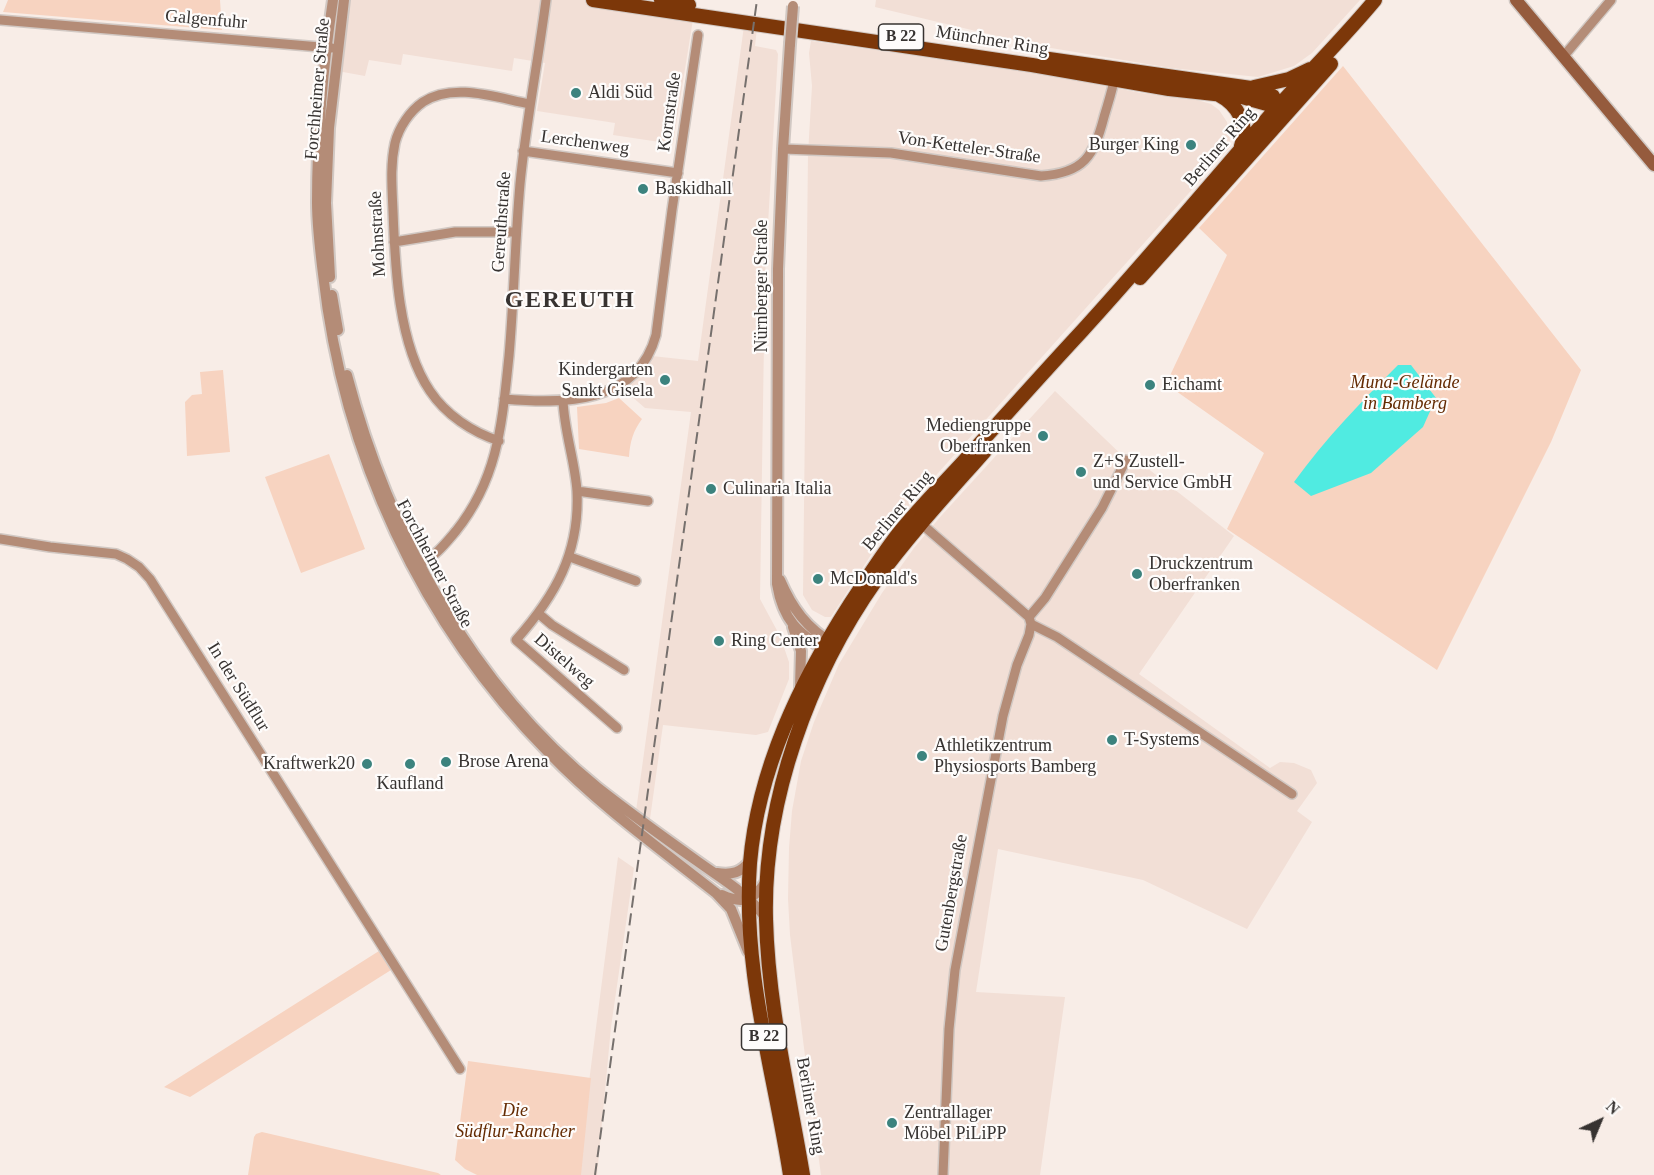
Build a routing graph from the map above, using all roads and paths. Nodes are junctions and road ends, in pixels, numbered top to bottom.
1 (333, 0) edge
2 (344, 0) edge
3 (546, 0) edge
4 (593, 0) edge
5 (661, 0) edge
6 (1375, 0) edge
7 (1386, 0) edge
8 (1516, 0) edge
9 (1611, 0) edge
10 (793, 3) edge
11 (0, 20) edge
12 (698, 35) dead end
13 (332, 48) junction
14 (1563, 57) junction
15 (1320, 64) junction
16 (1115, 74) junction
17 (1251, 88) junction
18 (1217, 94) junction
19 (1298, 102) junction
20 (530, 104) junction
21 (1278, 106) junction
22 (1279, 123) junction
23 (783, 149) junction
24 (523, 151) junction
25 (1239, 152) junction
26 (1653, 158) edge
27 (678, 173) junction
28 (516, 232) junction
29 (394, 242) junction
30 (504, 399) junction
31 (563, 400) junction
32 (499, 441) junction
33 (1126, 460) dead end
34 (577, 491) junction
35 (648, 501) dead end
36 (917, 520) junction
37 (0, 539) edge
38 (570, 557) junction
39 (419, 564) junction
40 (777, 572) junction
41 (636, 581) dead end
42 (539, 614) junction
43 (1030, 620) junction
44 (793, 627) junction
45 (830, 647) junction
46 (624, 670) dead end
47 (800, 692) junction
48 (616, 728) dead end
49 (1292, 794) dead end
50 (750, 861) junction
51 (713, 872) junction
52 (767, 880) junction
53 (716, 892) junction
54 (749, 898) junction
55 (766, 918) junction
56 (751, 960) junction
57 (460, 1069) dead end
58 (790, 1175) edge
59 (803, 1175) edge
60 (943, 1175) edge

1 - 13 street, Forchheimer Straße
2 - 13 street, Forchheimer Straße
3 - 20 street, Gereuthstraße
4 - 16 main road, Münchner Ring / B 22
5 - 16 main road, Münchner Ring / B 22
6 - 15 main road, Berliner Ring
7 - 19 main road, Berliner Ring
8 - 14 main road
9 - 14 street
10 - 23 street, Nürnberger Straße, bridge
11 - 13 street, Galgenfuhr
12 - 27 street, Kornstraße
13 - 39 street, Forchheimer Straße
13 - 53 street, Forchheimer Straße
14 - 26 main road
15 - 17 main road
15 - 21 main road, Berliner Ring
16 - 17 main road, Münchner Ring / B 22
16 - 18 main road, Münchner Ring / B 22
16 - 23 street, Von-Ketteler-Straße
17 - 21 main road, B 22
18 - 21 main road, Münchner Ring
18 - 25 main road
19 - 21 main road
19 - 22 main road, Berliner Ring
20 - 24 street, Gereuthstraße
20 - 29 street, Mohnstraße
21 - 22 main road
21 - 25 main road, Berliner Ring
22 - 36 main road, Berliner Ring / B 22
23 - 40 street, Nürnberger Straße
24 - 27 street, Lerchenweg
24 - 28 street, Gereuthstraße
25 - 36 main road, Berliner Ring / B 22
27 - 31 street, Kornstraße
28 - 29 street
28 - 30 street, Gereuthstraße
29 - 32 street, Mohnstraße
30 - 31 street, Kornstraße
30 - 32 street, Gereuthstraße
31 - 34 street, Distelweg
32 - 39 street, Gereuthstraße
33 - 43 street, Gutenbergstraße
34 - 35 street
34 - 38 street, Distelweg
36 - 43 street
36 - 45 main road, Berliner Ring / B 22
37 - 57 street, In der Südflur
38 - 41 street
38 - 42 street, Distelweg
39 - 51 street, Forchheimer Straße
40 - 44 street, Nürnberger Straße
40 - 45 street, Nürnberger Straße
42 - 46 street, Distelweg
42 - 48 street, Distelweg
43 - 49 street
43 - 60 street, Gutenbergstraße
44 - 45 street, Nürnberger Straße
44 - 47 street
45 - 47 main road, Berliner Ring / B 22
45 - 52 main road, Berliner Ring / B 22
47 - 50 main road, Berliner Ring / B 22
50 - 51 street
50 - 54 main road, Berliner Ring / B 22
51 - 54 street, Forchheimer Straße
52 - 54 street
52 - 55 main road, Berliner Ring / B 22
53 - 54 street
53 - 56 street, Forchheimer Straße
54 - 55 street, Forchheimer Straße
54 - 56 main road, Berliner Ring / B 22
55 - 59 main road, Berliner Ring / B 22
56 - 58 main road, Berliner Ring / B 22

